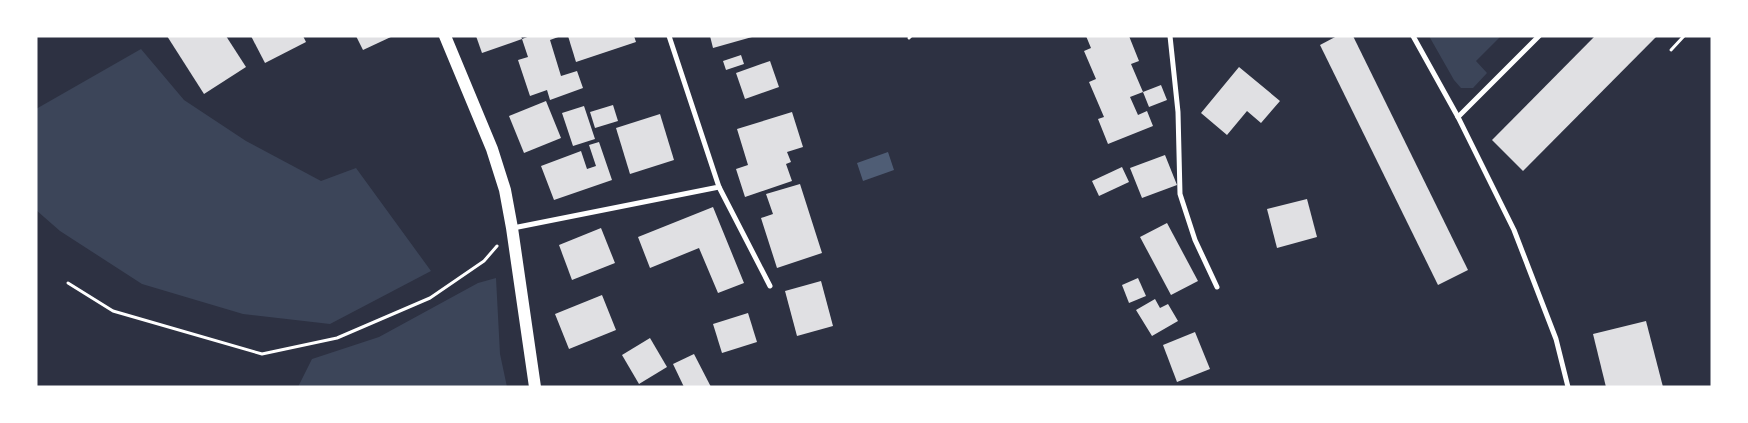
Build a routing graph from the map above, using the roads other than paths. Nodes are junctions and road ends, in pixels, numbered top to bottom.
1 (444, 36) edge
2 (669, 36) edge
3 (1170, 36) edge
4 (1413, 36) edge
5 (1539, 36) edge
6 (1458, 117) junction
7 (719, 187) junction
8 (512, 228) junction
9 (770, 286) dead end
10 (1217, 287) dead end
11 (535, 387) edge
12 (1568, 387) edge

1 - 8 main road
2 - 7 street
3 - 10 street
4 - 6 street
5 - 6 street
6 - 12 street
7 - 8 street
7 - 9 street
8 - 11 main road

